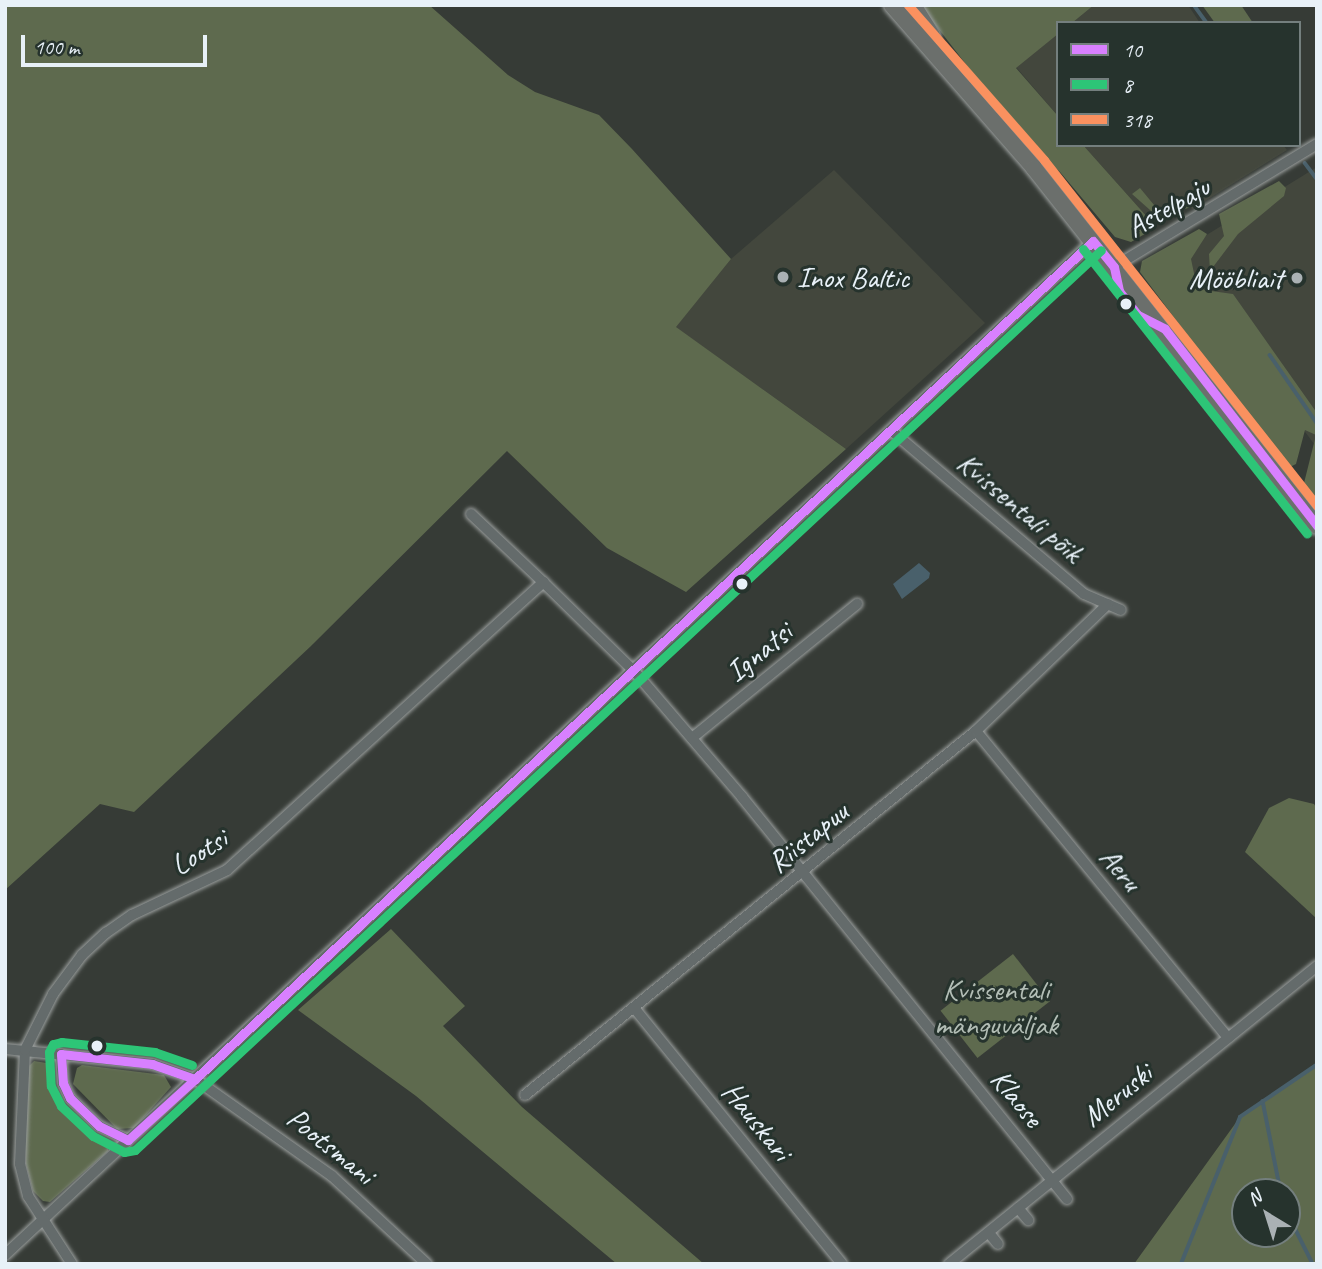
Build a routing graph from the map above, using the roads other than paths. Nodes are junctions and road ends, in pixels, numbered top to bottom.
1 (892, 5) edge
2 (912, 5) edge
3 (984, 109) junction
4 (1317, 144) edge
5 (1094, 241) junction
6 (1114, 267) junction
7 (893, 432) junction
8 (471, 514) dead end
9 (1317, 526) edge
10 (543, 582) junction
11 (857, 604) dead end
12 (1108, 604) junction
13 (1121, 610) dead end
14 (635, 671) junction
15 (976, 731) junction
16 (692, 738) junction
17 (803, 873) junction
18 (1317, 966) edge
19 (635, 1009) junction
20 (1228, 1038) junction
21 (5, 1049) edge
22 (25, 1051) junction
23 (61, 1054) junction
24 (195, 1079) junction
25 (526, 1095) dead end
26 (128, 1140) junction
27 (1052, 1181) junction
28 (1067, 1199) dead end
29 (1018, 1208) junction
30 (1028, 1220) dead end
31 (42, 1221) junction
32 (989, 1233) junction
33 (998, 1244) dead end
34 (5, 1255) edge
35 (72, 1264) edge
36 (427, 1264) edge
37 (842, 1264) edge
38 (949, 1264) edge

1 - 3 highway
2 - 3 highway
3 - 5 highway
4 - 6 street, Astelpaju
5 - 6 highway
5 - 7 street
6 - 9 highway
7 - 12 street, Kvissentali põik
7 - 14 street
8 - 10 street
10 - 14 street
10 - 22 street, Lootsi
11 - 16 street, Ignatsi
12 - 13 street, Kvissentali põik
12 - 15 street, Riistapuu
14 - 16 street, Klaose
14 - 24 street
15 - 17 street, Riistapuu
15 - 20 street, Aeru
16 - 17 street, Klaose
17 - 19 street, Riistapuu
17 - 27 street, Klaose
18 - 20 street, Meruski
19 - 25 street, Riistapuu
19 - 37 street, Hauskari
20 - 27 street, Meruski
21 - 22 street, Pootsmani
22 - 23 street, Pootsmani
22 - 31 street, Lootsi
23 - 24 street, Pootsmani
23 - 26 street
24 - 26 street
24 - 36 street, Pootsmani
26 - 31 street
27 - 28 street, Klaose
27 - 29 street, Meruski
29 - 30 street
29 - 32 street, Meruski
31 - 34 street
31 - 35 street
32 - 33 street
32 - 38 street, Meruski

